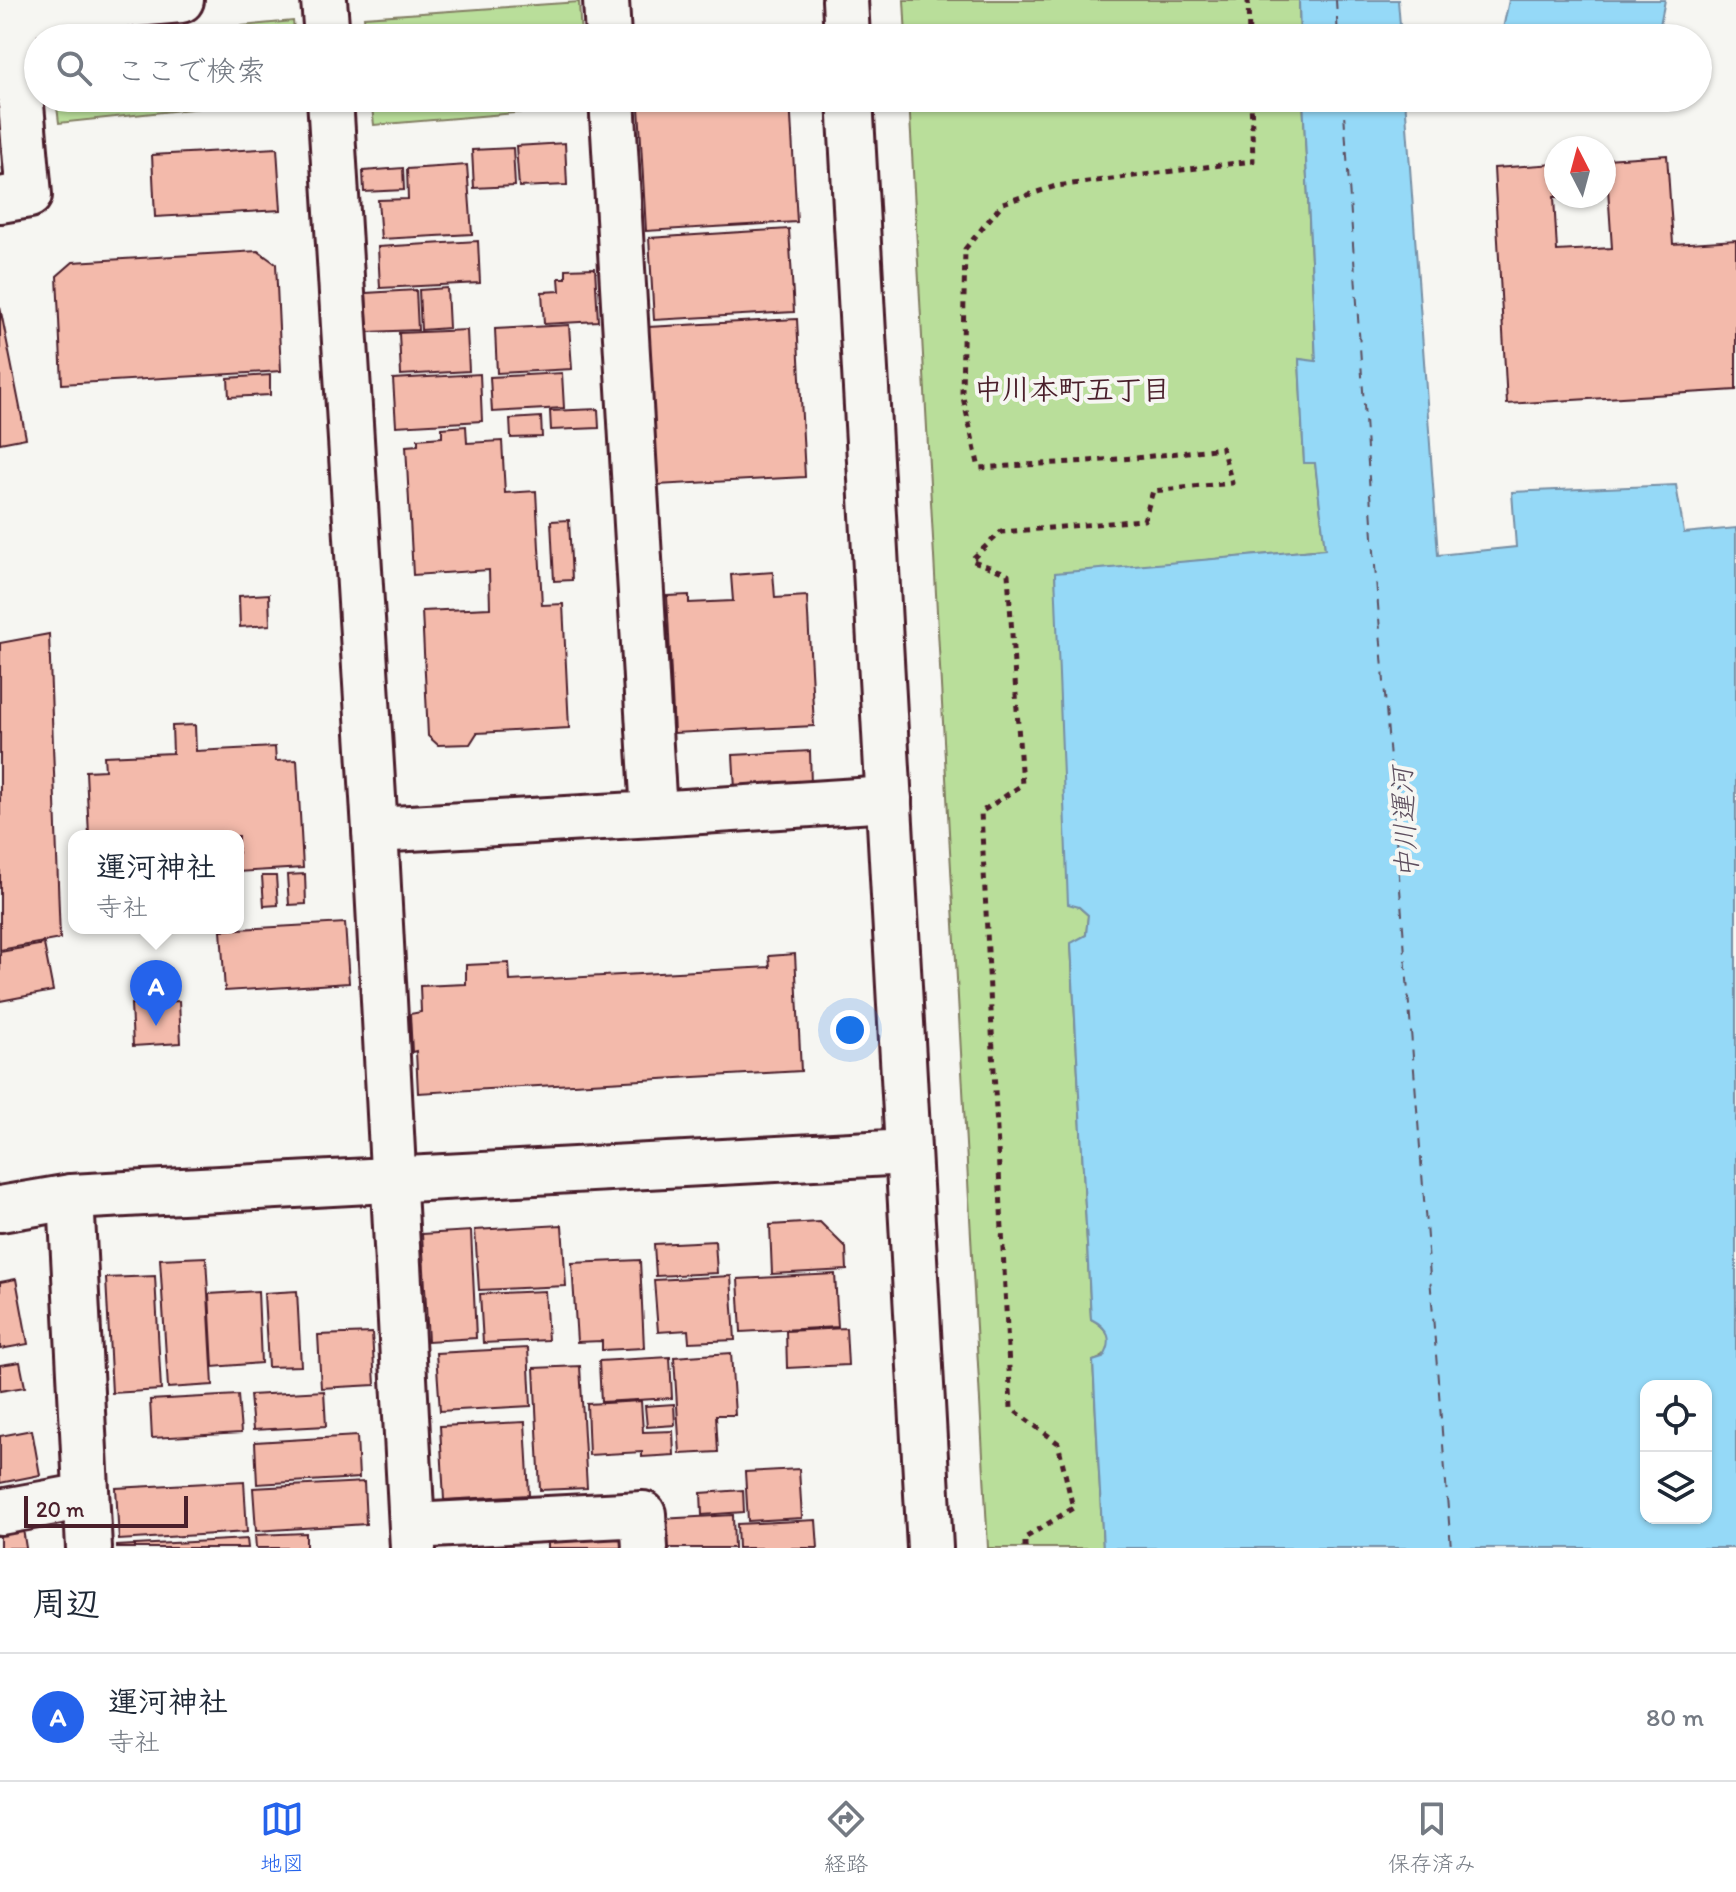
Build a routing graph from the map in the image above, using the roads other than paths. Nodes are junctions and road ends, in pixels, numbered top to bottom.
1 (181, 0) edge
2 (324, 0) edge
3 (606, 0) edge
4 (845, 0) edge
5 (6, 16) edge
6 (326, 24) edge
7 (607, 24) edge
8 (846, 24) edge
9 (331, 112) edge
10 (613, 112) edge
11 (851, 112) edge
12 (0, 200) edge
13 (889, 799) junction
14 (654, 814) junction
15 (375, 830) junction
16 (908, 1152) junction
17 (392, 1179) junction
18 (71, 1197) junction
19 (0, 1209) edge
20 (86, 1496) junction
21 (0, 1512) edge
22 (412, 1537) edge
23 (89, 1548) edge
24 (645, 1548) edge
25 (930, 1548) edge

1 - 5 street
2 - 6 street
3 - 7 street
4 - 8 street
5 - 12 street
9 - 15 street
10 - 14 street
11 - 13 street
13 - 14 street
13 - 16 street
14 - 15 street
15 - 17 street
16 - 17 street
16 - 25 street
17 - 18 street
17 - 22 street
18 - 19 street
18 - 20 street
20 - 21 street
20 - 23 street
22 - 24 street

